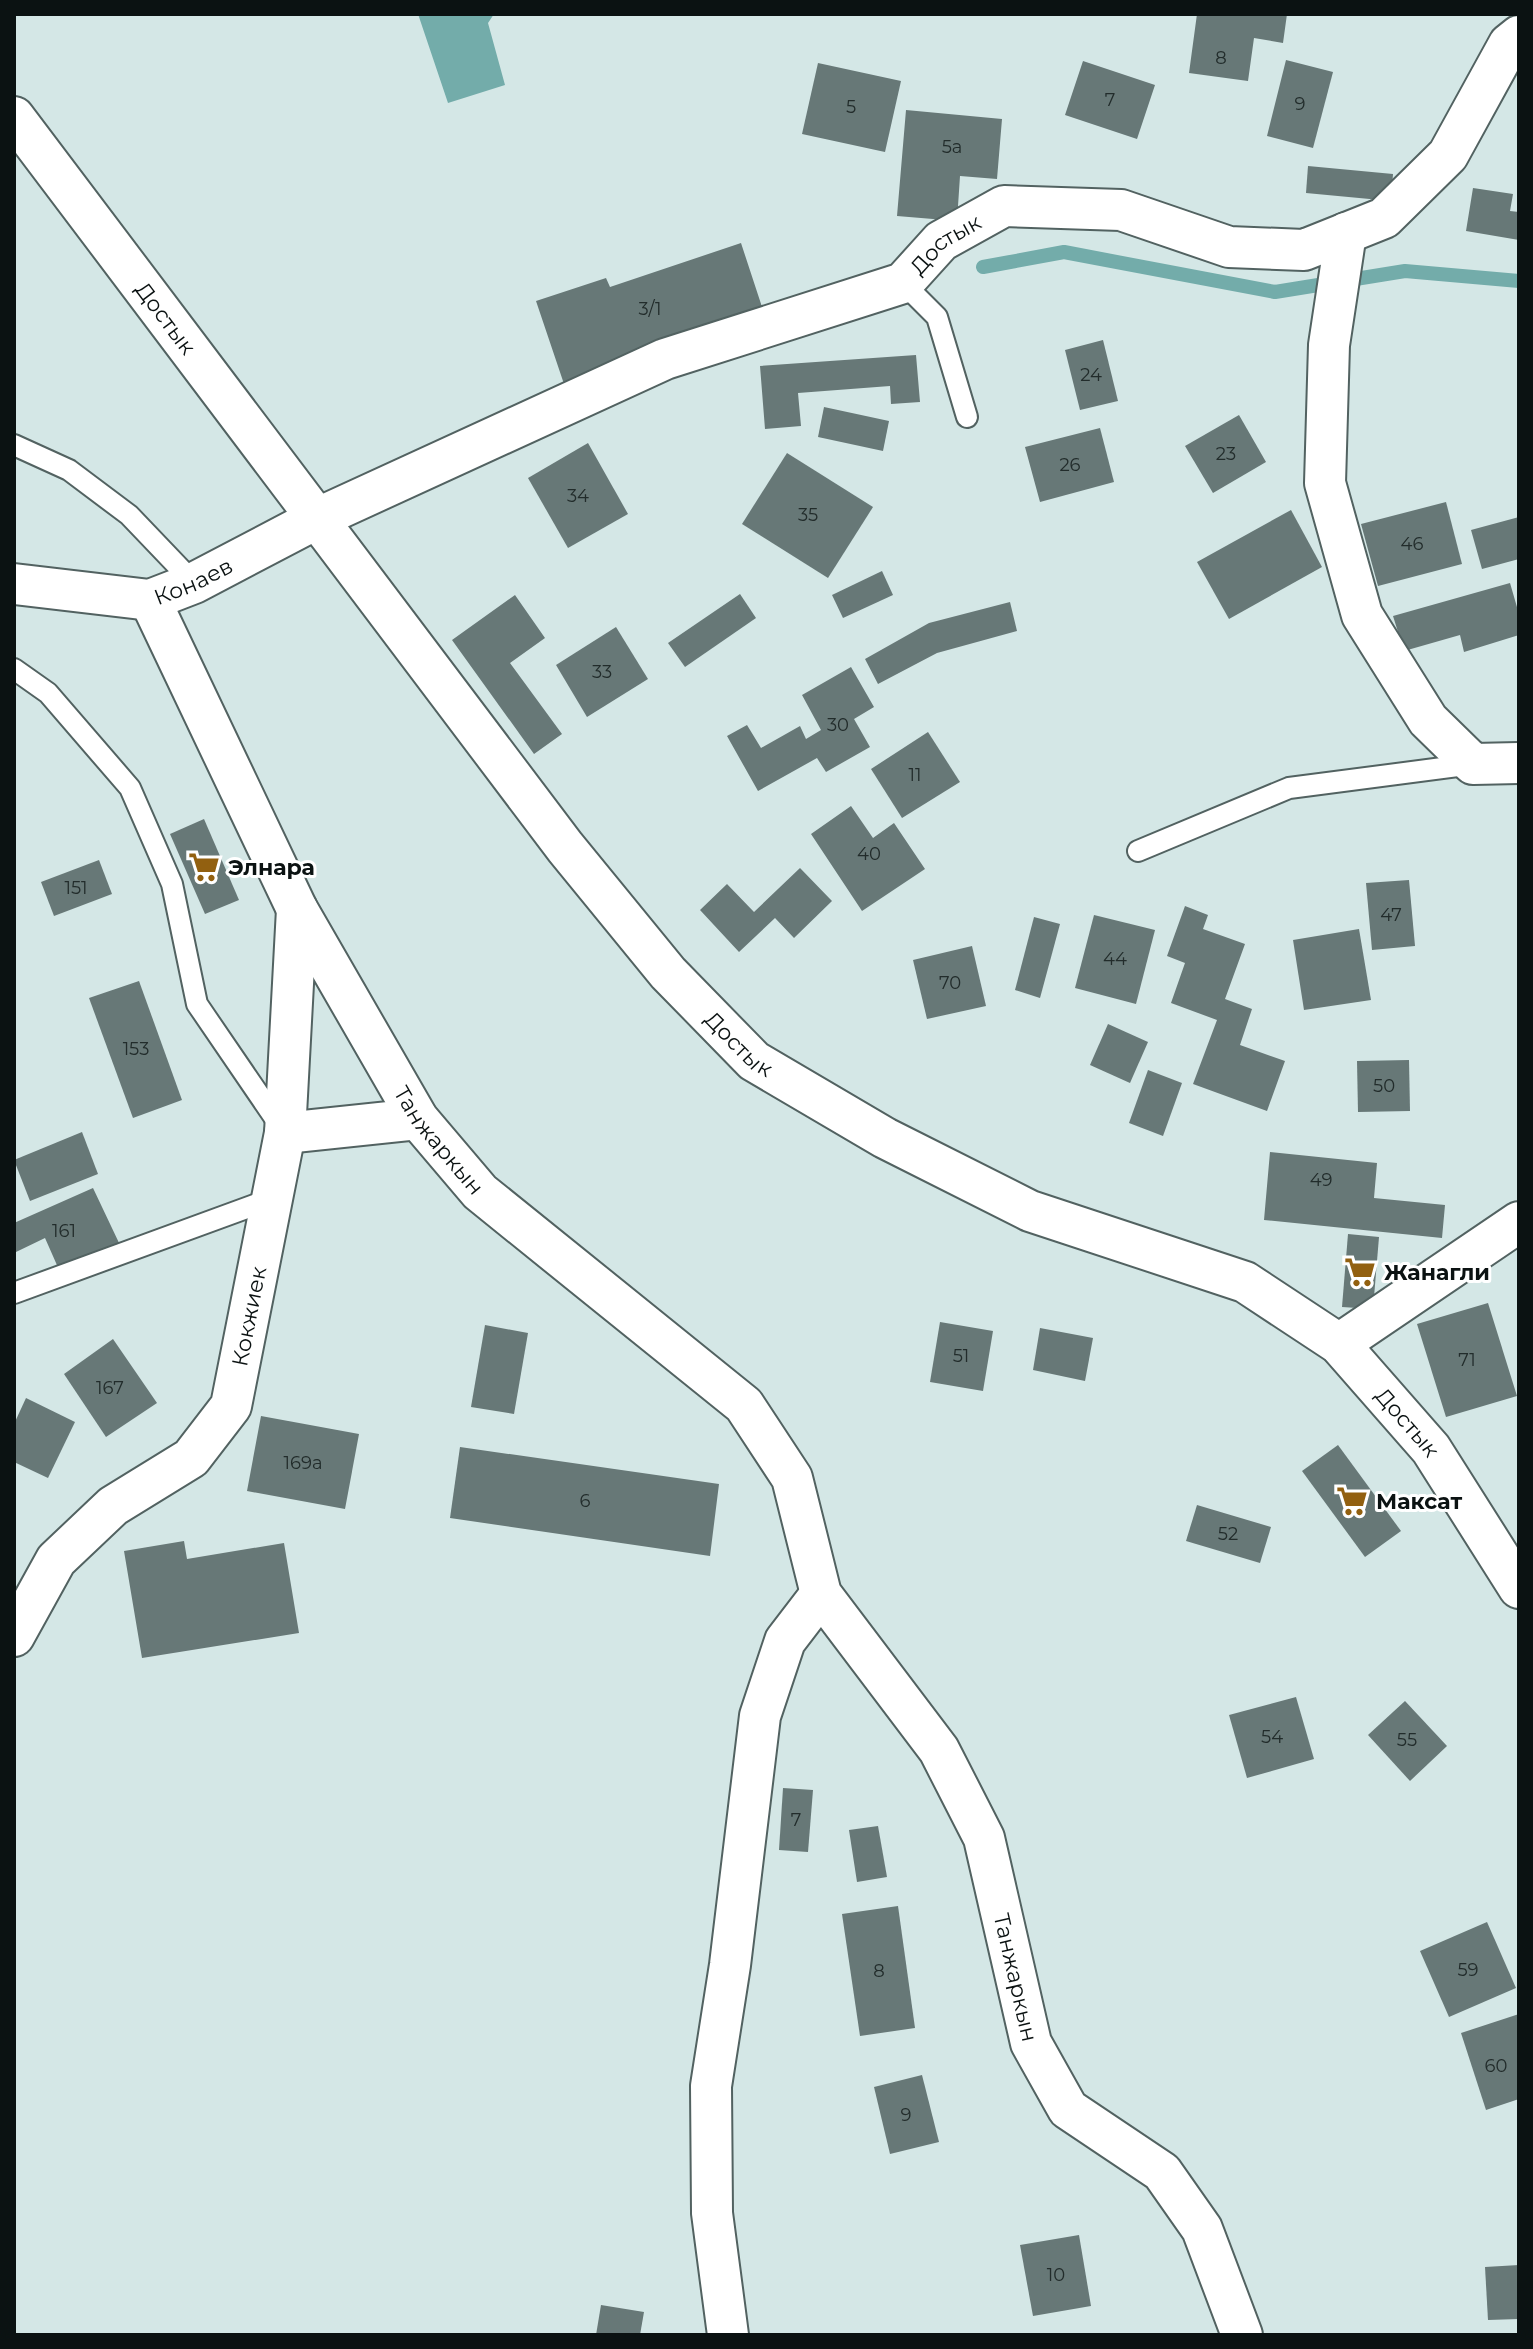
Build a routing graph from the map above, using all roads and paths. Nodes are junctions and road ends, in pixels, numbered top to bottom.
1 (1519, 36) edge
2 (14, 117) edge
3 (1346, 233) junction
4 (903, 283) junction
5 (967, 417) dead end
6 (14, 445) edge
7 (316, 519) junction
8 (194, 583) junction
9 (14, 584) edge
10 (150, 600) junction
11 (14, 669) edge
12 (1519, 763) edge
13 (1473, 764) junction
14 (1138, 851) dead end
15 (297, 909) junction
16 (418, 1119) junction
17 (285, 1133) junction
18 (271, 1199) junction
19 (1519, 1222) edge
20 (14, 1293) edge
21 (1339, 1344) junction
22 (1519, 1588) edge
23 (821, 1594) junction
24 (14, 1636) edge
25 (728, 2335) edge
26 (1242, 2335) edge

1 - 3 street, Достык
2 - 7 street, Достык
3 - 4 street, Достык
3 - 13 street
4 - 5 lane
4 - 7 street, Достык
6 - 8 lane
7 - 8 street, Конаев
7 - 21 street, Достык
8 - 10 street, Конаев
9 - 10 street, Конаев
10 - 15 street, Танжаркын
11 - 17 lane
12 - 13 street
13 - 14 lane
15 - 16 street, Танжаркын
15 - 17 street, Кокжиек
16 - 17 street
16 - 23 street, Танжаркын
17 - 18 street, Кокжиек
18 - 20 lane
18 - 24 street, Кокжиек
19 - 21 street
21 - 22 street, Достык
23 - 25 street
23 - 26 street, Танжаркын

